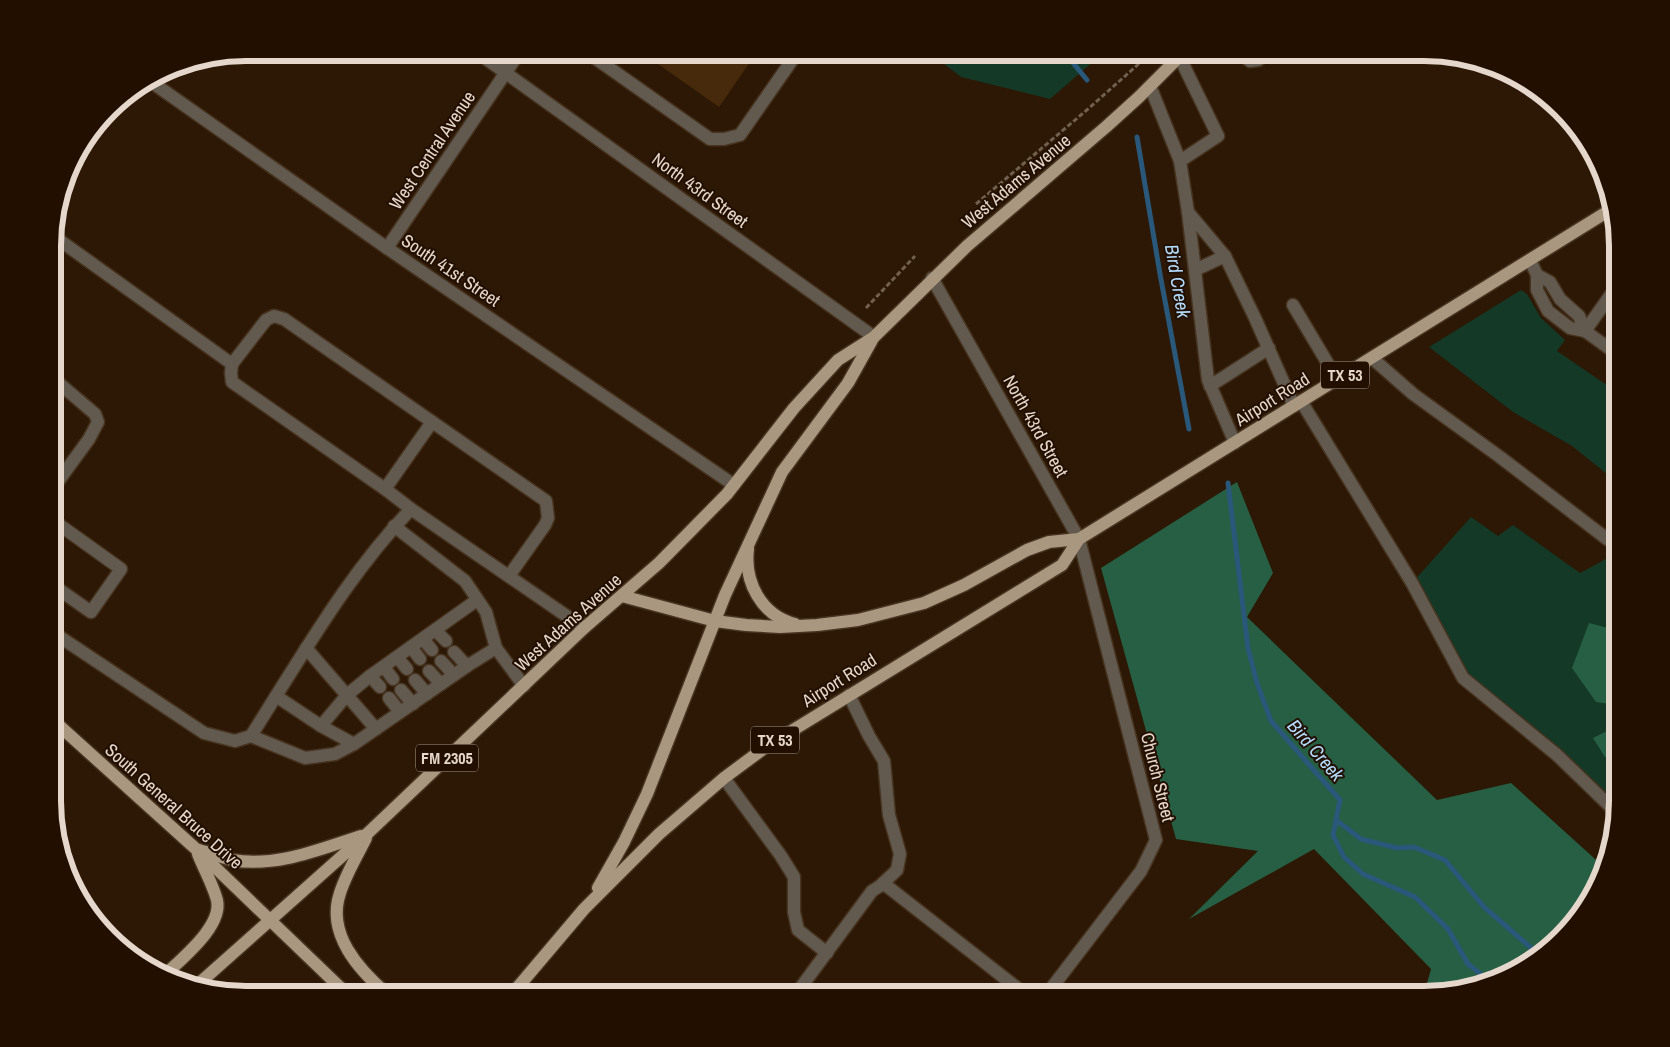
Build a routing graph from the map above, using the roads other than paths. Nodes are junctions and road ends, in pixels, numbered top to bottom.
1 (490, 61) edge
2 (513, 61) edge
3 (601, 61) edge
4 (791, 61) edge
5 (1174, 61) edge
6 (1184, 61) edge
7 (505, 72) junction
8 (156, 85) edge
9 (1150, 86) junction
10 (1180, 161) junction
11 (1188, 212) junction
12 (1605, 213) edge
13 (61, 243) edge
14 (387, 248) junction
15 (1225, 256) junction
16 (1530, 260) junction
17 (1195, 270) junction
18 (932, 278) junction
19 (1609, 297) edge
20 (1293, 305) dead end
21 (1585, 331) junction
22 (874, 337) junction
23 (1269, 348) junction
24 (1609, 348) edge
25 (1372, 358) junction
26 (232, 364) junction
27 (1337, 379) junction
28 (61, 385) edge
29 (1210, 386) junction
30 (1298, 404) junction
31 (432, 422) junction
32 (1235, 443) junction
33 (61, 477) edge
34 (734, 485) junction
35 (385, 489) junction
36 (411, 509) junction
37 (394, 526) junction
38 (61, 527) edge
39 (751, 538) junction
40 (1607, 539) dead end
41 (1079, 540) junction
42 (509, 576) junction
43 (61, 591) edge
44 (622, 596) junction
45 (477, 600) junction
46 (715, 620) junction
47 (802, 626) junction
48 (584, 628) junction
49 (435, 630) junction
50 (61, 638) edge
51 (423, 639) junction
52 (446, 641) dead end
53 (306, 648) junction
54 (410, 648) junction
55 (496, 648) junction
56 (432, 650) dead end
57 (454, 652) dead end
58 (398, 657) junction
59 (420, 659) dead end
60 (441, 661) dead end
61 (468, 666) junction
62 (384, 667) junction
63 (407, 669) dead end
64 (428, 670) dead end
65 (454, 675) junction
66 (370, 676) junction
67 (393, 679) dead end
68 (415, 680) dead end
69 (441, 684) junction
70 (524, 686) junction
71 (380, 687) dead end
72 (401, 690) dead end
73 (427, 694) junction
74 (347, 695) junction
75 (849, 695) junction
76 (276, 696) junction
77 (389, 698) dead end
78 (413, 704) junction
79 (400, 712) junction
80 (321, 726) junction
81 (61, 727) edge
82 (376, 729) junction
83 (251, 736) junction
84 (354, 744) junction
85 (724, 778) junction
86 (1609, 805) edge
87 (368, 833) junction
88 (196, 849) junction
89 (883, 884) junction
90 (584, 909) junction
91 (270, 919) junction
92 (827, 953) junction
93 (170, 970) edge
94 (203, 980) edge
95 (339, 986) edge
96 (378, 986) edge
97 (519, 986) edge
98 (802, 986) edge
99 (1010, 986) edge
100 (1053, 986) edge

1 - 7 street, North 43rd Street
2 - 7 street, West Central Avenue
3 - 4 street
5 - 9 main road, West Adams Avenue / FM 2305
6 - 10 street
7 - 14 street, West Central Avenue
7 - 22 street, North 43rd Street
8 - 14 street, South 41st Street
9 - 10 street
9 - 18 main road, West Adams Avenue / FM 2305
10 - 11 street
11 - 15 street
11 - 17 street
12 - 16 main road, Airport Road / TX 53
13 - 26 street
14 - 34 street, South 41st Street
15 - 17 street
15 - 23 street
16 - 21 street
16 - 25 main road, Airport Road / TX 53
17 - 29 street
18 - 22 main road, West Adams Avenue / FM 2305
18 - 41 street, North 43rd Street
19 - 21 street
20 - 27 street
21 - 24 street
22 - 34 main road, West Adams Avenue / FM 2305
22 - 39 main road, West Adams Avenue / FM 2305
23 - 29 street
23 - 30 street
25 - 27 main road, Airport Road / TX 53
25 - 40 street
26 - 31 street
26 - 35 street
27 - 30 main road, Airport Road / TX 53
28 - 33 street
29 - 32 street
30 - 32 main road, Airport Road / TX 53
30 - 86 street
31 - 35 street
31 - 42 street
32 - 41 main road, Airport Road / TX 53
34 - 44 main road, West Adams Avenue / FM 2305
35 - 36 street
36 - 37 street
36 - 42 street
37 - 45 street
37 - 53 street
38 - 43 street
39 - 46 main road, West Adams Avenue / FM 2305
39 - 47 main road
41 - 47 main road, Airport Road / TX 53
41 - 75 main road, Airport Road / TX 53
41 - 100 street, Church Street
42 - 48 street
44 - 46 main road, Airport Road / TX 53
44 - 48 main road, West Adams Avenue / FM 2305
45 - 49 street
45 - 55 street
46 - 47 main road, Airport Road / TX 53
46 - 90 main road, Airport Road / TX 53
48 - 70 main road, West Adams Avenue / FM 2305
49 - 51 street
49 - 52 street
50 - 83 street
51 - 54 street
51 - 56 street
53 - 74 street
53 - 76 street
54 - 58 street
54 - 59 street
55 - 61 street
55 - 70 street
57 - 61 street
58 - 62 street
58 - 63 street
60 - 65 street
61 - 65 street
62 - 66 street
62 - 67 street
64 - 69 street
65 - 69 street
66 - 71 street
66 - 74 street
68 - 73 street
69 - 73 street
70 - 87 main road, West Adams Avenue / FM 2305
72 - 78 street
73 - 78 street
74 - 80 street
74 - 82 street
75 - 85 main road, Airport Road / TX 53
75 - 89 street
76 - 80 street
76 - 83 street
77 - 79 street
78 - 79 street
79 - 82 street
80 - 84 street
81 - 88 main road, South General Bruce Drive
82 - 84 street
83 - 84 street
85 - 90 main road, Airport Road / TX 53
85 - 92 street
87 - 88 main road
87 - 91 main road, West Adams Avenue / FM 2305
87 - 96 main road
88 - 91 main road, South General Bruce Drive
88 - 93 main road
89 - 92 street
89 - 99 street
90 - 97 main road, Airport Road / TX 53
91 - 94 main road
91 - 95 main road, South General Bruce Drive
92 - 98 street

